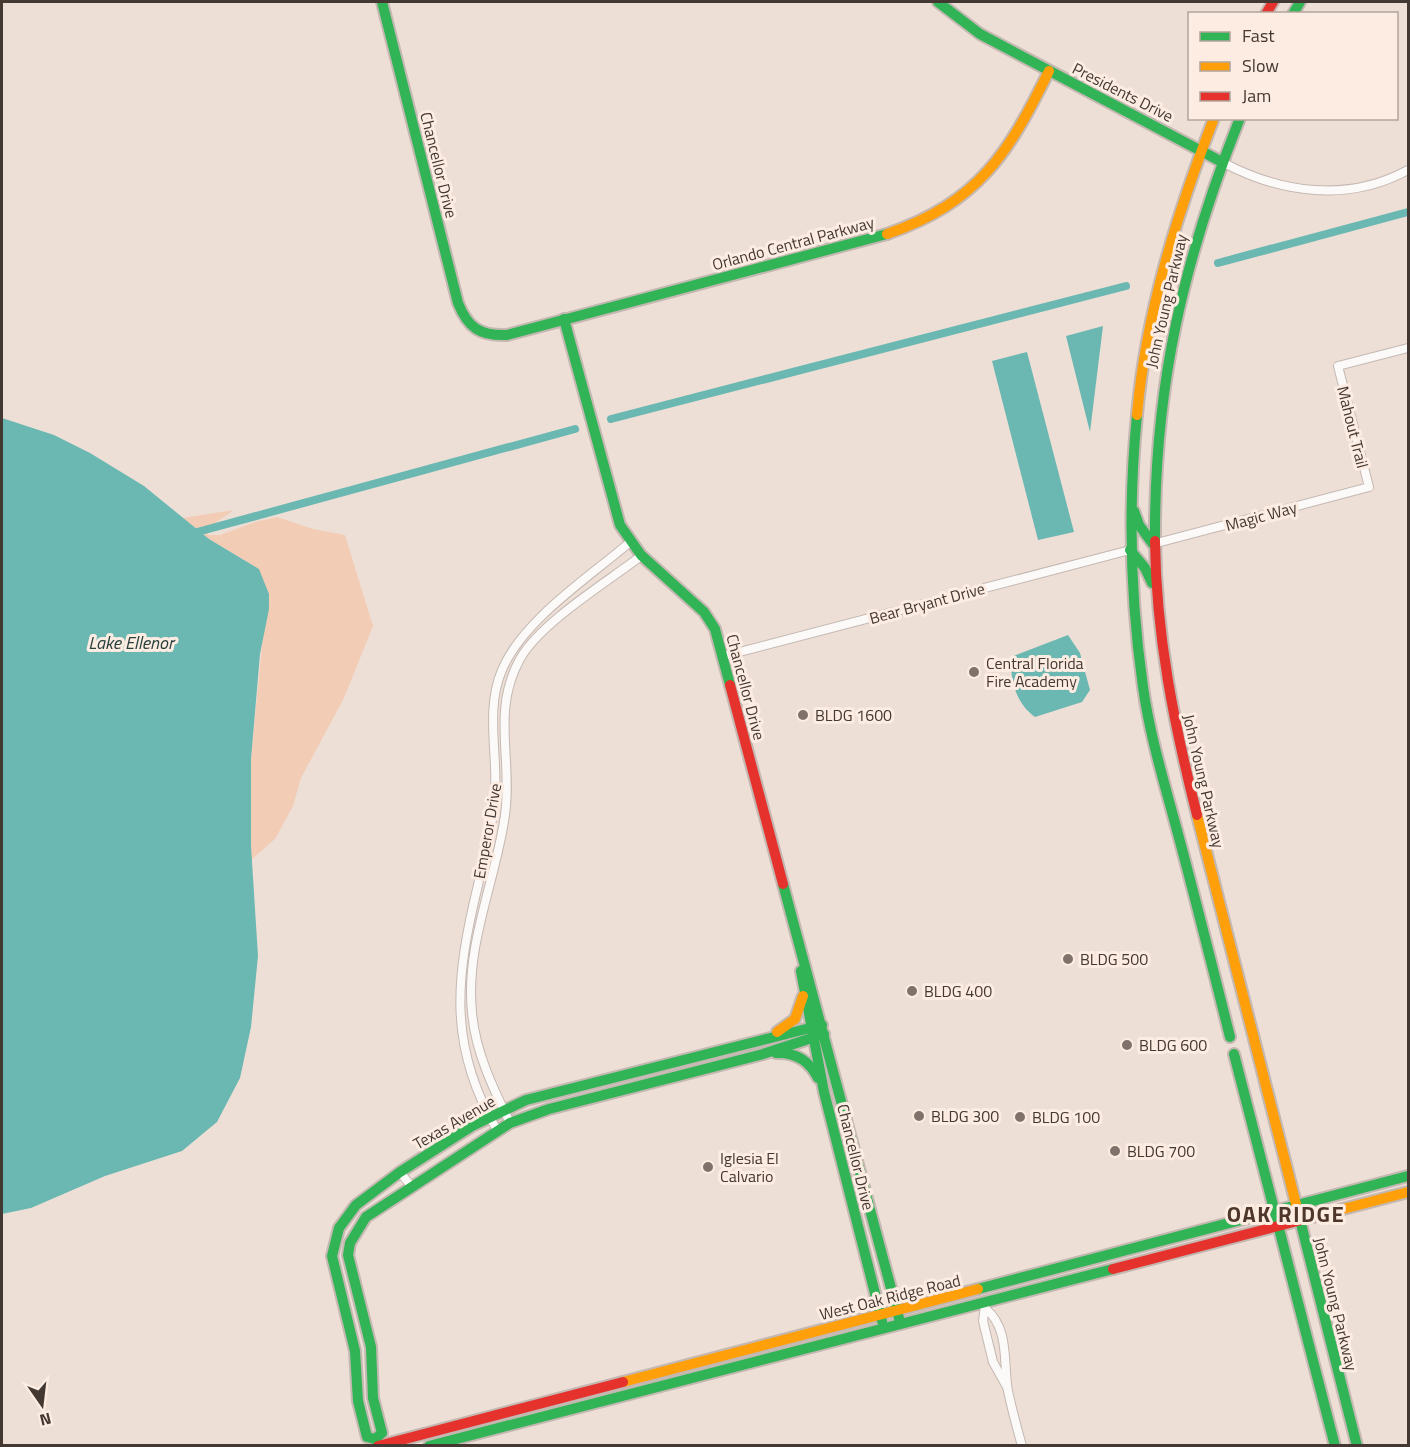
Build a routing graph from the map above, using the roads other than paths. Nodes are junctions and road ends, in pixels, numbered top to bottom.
1 (382, 2) edge
2 (938, 2) edge
3 (1049, 71) junction
4 (1213, 120) edge
5 (1239, 120) edge
6 (1201, 150) junction
7 (1222, 162) junction
8 (1408, 170) edge
9 (564, 319) junction
10 (476, 332) joint
11 (1408, 348) edge
12 (1369, 488) joint
13 (1130, 500) junction
14 (629, 543) junction
15 (1153, 544) junction
16 (1130, 550) junction
17 (641, 556) junction
18 (1156, 591) junction
19 (724, 656) junction
20 (792, 924) junction
21 (805, 989) junction
22 (818, 1031) junction
23 (1230, 1037) dead end
24 (766, 1039) junction
25 (763, 1054) junction
26 (1234, 1054) dead end
27 (824, 1092) junction
28 (546, 1094) junction
29 (549, 1109) junction
30 (504, 1110) junction
31 (489, 1116) junction
32 (510, 1123) junction
33 (497, 1130) junction
34 (400, 1172) junction
35 (1408, 1176) edge
36 (411, 1186) junction
37 (1408, 1192) edge
38 (1295, 1203) junction
39 (356, 1205) junction
40 (1274, 1209) junction
41 (366, 1217) junction
42 (1299, 1220) junction
43 (1278, 1226) junction
44 (1079, 1262) junction
45 (350, 1271) junction
46 (335, 1275) junction
47 (985, 1305) junction
48 (897, 1310) junction
49 (880, 1314) junction
50 (900, 1322) junction
51 (884, 1326) junction
52 (369, 1337) junction
53 (353, 1341) junction
54 (617, 1383) junction
55 (1008, 1389) junction
56 (373, 1398) junction
57 (358, 1401) junction
58 (595, 1402) junction
59 (377, 1443) edge
60 (429, 1446) edge
61 (1022, 1446) edge
62 (1335, 1446) edge
63 (1357, 1446) edge

1 - 10 main road, Chancellor Drive
2 - 3 main road, Presidents Drive
3 - 6 main road, Presidents Drive
3 - 9 main road, Orlando Central Parkway
4 - 6 main road, John Young Parkway
5 - 7 main road, John Young Parkway
6 - 7 main road, Presidents Drive
6 - 13 main road, John Young Parkway
7 - 8 street, Presidents Drive
7 - 15 main road, John Young Parkway
9 - 10 main road, Orlando Central Parkway
9 - 14 main road, Chancellor Drive
11 - 12 street, Mahout Trail
12 - 15 street, Magic Way
13 - 15 main road
13 - 16 main road, John Young Parkway
14 - 17 main road, Chancellor Drive
14 - 31 street, Emperor Drive
15 - 18 main road, John Young Parkway
16 - 18 main road
16 - 19 street, Bear Bryant Drive
16 - 23 main road, John Young Parkway
17 - 19 main road, Chancellor Drive
17 - 30 street, Emperor Drive
18 - 38 main road, John Young Parkway
19 - 20 main road, Chancellor Drive
20 - 21 main road, Chancellor Drive
20 - 22 main road, Chancellor Drive
21 - 22 main road, Chancellor Drive
21 - 24 main road
22 - 24 main road, Texas Avenue
22 - 25 main road, Texas Avenue
22 - 27 main road, Chancellor Drive
22 - 48 main road, Chancellor Drive
24 - 28 main road, Texas Avenue
25 - 27 main road
25 - 29 main road, Texas Avenue
26 - 40 main road
27 - 49 main road, Chancellor Drive
28 - 29 street
28 - 30 main road, Texas Avenue
29 - 32 main road, Texas Avenue
30 - 31 main road, Texas Avenue
30 - 32 street, Emperor Drive
31 - 33 street, Emperor Drive
31 - 34 main road, Texas Avenue
32 - 33 main road, Texas Avenue
33 - 36 main road, Texas Avenue
34 - 36 street
34 - 39 main road, Texas Avenue
35 - 38 main road, West Oak Ridge Road
36 - 41 main road, Texas Avenue
37 - 42 main road, West Oak Ridge Road
38 - 40 main road, West Oak Ridge Road
38 - 42 main road, John Young Parkway
39 - 41 street
39 - 46 main road, Texas Avenue
40 - 43 main road
40 - 44 main road, West Oak Ridge Road
41 - 45 main road, Texas Avenue
42 - 43 main road, West Oak Ridge Road
42 - 63 main road, John Young Parkway
43 - 47 main road, West Oak Ridge Road
43 - 62 main road
44 - 47 main road
44 - 48 main road, West Oak Ridge Road
45 - 46 street
45 - 52 main road, Texas Avenue
46 - 53 main road, Texas Avenue
47 - 50 main road, West Oak Ridge Road
47 - 55 street
47 - 55 street
48 - 49 main road, West Oak Ridge Road
48 - 50 main road, Chancellor Drive
49 - 51 main road, Chancellor Drive
49 - 54 main road, West Oak Ridge Road
50 - 51 main road, West Oak Ridge Road
51 - 58 main road, West Oak Ridge Road
52 - 53 street
52 - 56 main road, Texas Avenue
53 - 57 main road, Texas Avenue
54 - 58 main road
54 - 59 main road, West Oak Ridge Road
55 - 61 street
56 - 57 street
56 - 59 main road, Texas Avenue
57 - 59 main road, Texas Avenue
58 - 60 main road, West Oak Ridge Road

